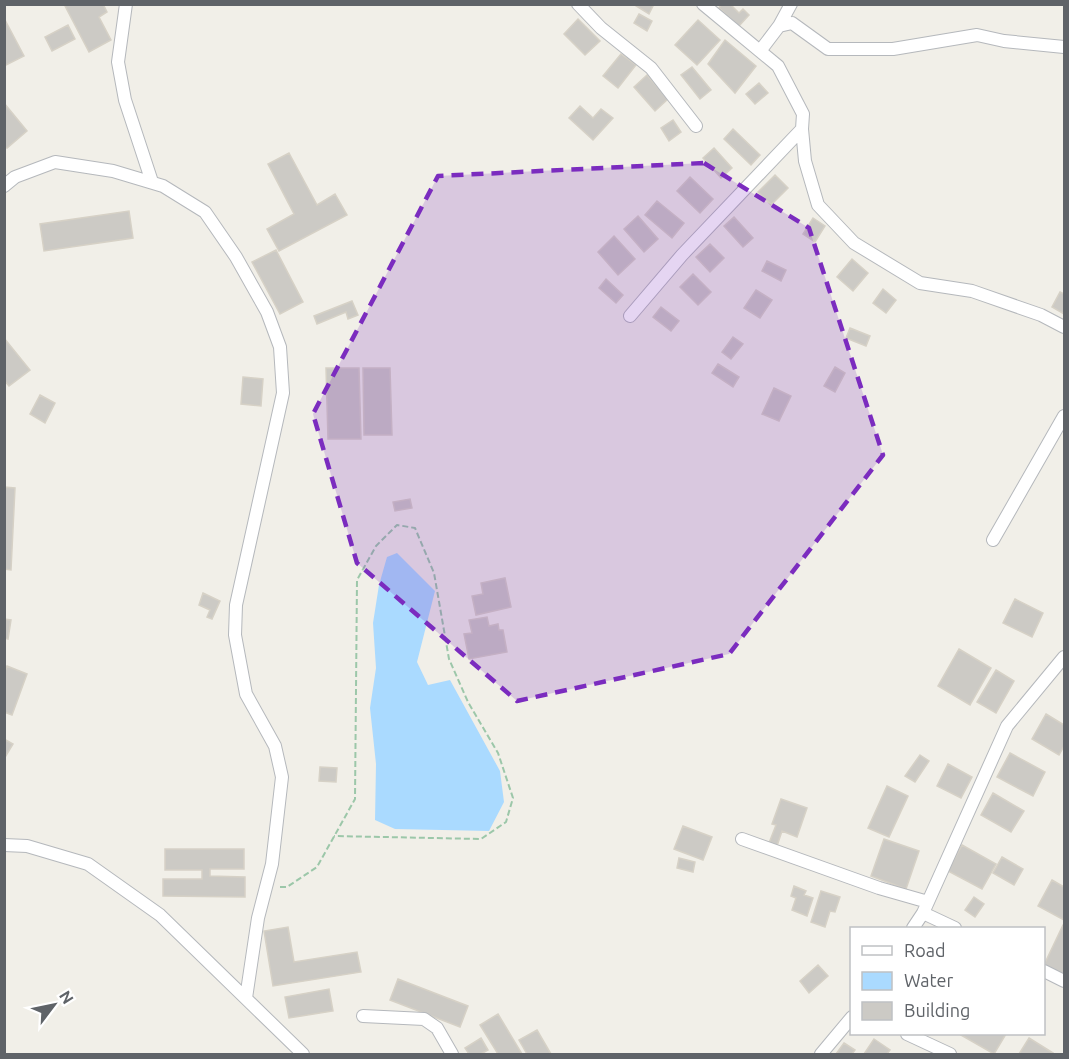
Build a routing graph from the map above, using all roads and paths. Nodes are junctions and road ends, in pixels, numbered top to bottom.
1 (126, 4) edge
2 (578, 4) edge
3 (703, 4) edge
4 (791, 4) edge
5 (779, 26) junction
6 (1065, 47) edge
7 (759, 51) junction
8 (696, 126) dead end
9 (802, 129) junction
10 (152, 182) junction
11 (4, 186) edge
12 (630, 316) dead end
13 (1065, 327) edge
14 (1065, 416) edge
15 (993, 540) dead end
16 (1065, 657) edge
17 (334, 836) junction
18 (742, 839) dead end
19 (4, 845) edge
20 (266, 889) junction
21 (925, 908) junction
22 (914, 927) edge
23 (954, 927) edge
24 (1045, 971) edge
25 (1065, 981) edge
26 (246, 998) junction
27 (363, 1016) dead end
28 (850, 1019) edge
29 (909, 1035) edge
30 (303, 1054) edge
31 (452, 1054) edge
32 (821, 1054) edge
33 (950, 1054) edge

1 - 10 street
2 - 8 street
3 - 7 street
4 - 5 street
5 - 6 street
5 - 7 street
7 - 9 street
9 - 12 street
9 - 13 street
10 - 11 street
10 - 20 street
14 - 15 street
16 - 21 street
17 - 17 path
17 - 20 path
18 - 21 street
19 - 26 street
20 - 26 street
21 - 22 street
21 - 23 street
24 - 25 street
26 - 30 street
27 - 31 street
28 - 32 street
29 - 33 street

